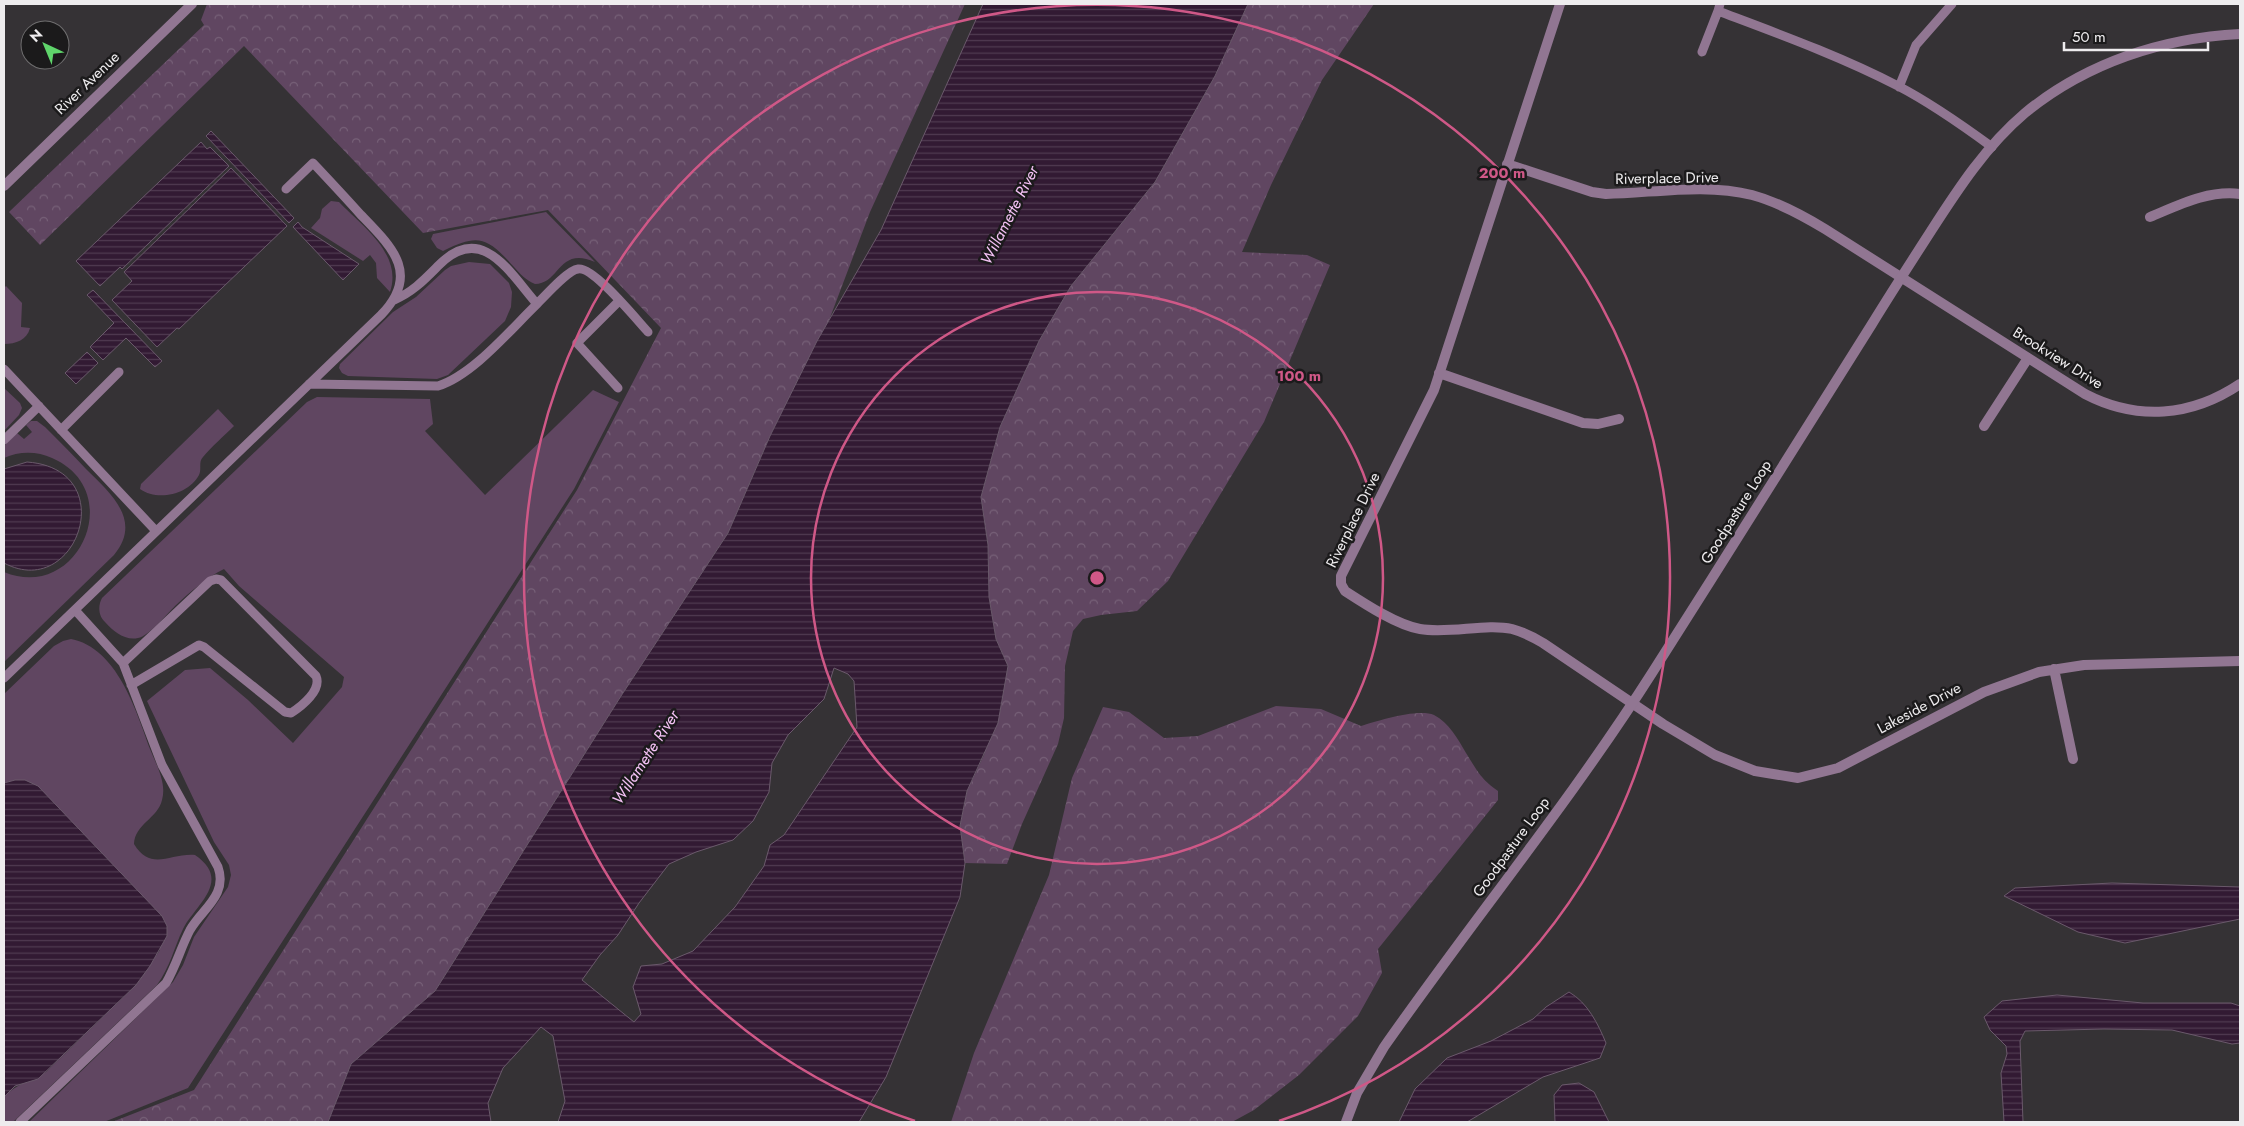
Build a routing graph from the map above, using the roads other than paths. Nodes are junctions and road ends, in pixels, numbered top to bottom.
1 (192, 4) edge
2 (1560, 4) edge
3 (1952, 4) edge
4 (1719, 7) edge
5 (2240, 34) edge
6 (1702, 52) dead end
7 (1899, 87) junction
8 (1992, 147) junction
9 (1507, 164) junction
10 (4, 186) edge
11 (286, 189) dead end
12 (2240, 194) edge
13 (2150, 216) dead end
14 (1901, 277) junction
15 (394, 300) junction
16 (619, 301) junction
17 (537, 304) junction
18 (648, 332) dead end
19 (2028, 358) junction
20 (4, 369) edge
21 (119, 372) dead end
22 (1439, 373) junction
23 (309, 384) junction
24 (2240, 384) edge
25 (618, 388) dead end
26 (39, 406) junction
27 (1619, 420) dead end
28 (1984, 426) dead end
29 (61, 430) junction
30 (4, 440) edge
31 (156, 531) junction
32 (75, 610) junction
33 (2240, 661) edge
34 (123, 663) junction
35 (2054, 669) junction
36 (4, 678) edge
37 (131, 685) junction
38 (1632, 703) junction
39 (2073, 759) dead end
40 (20, 1122) edge
41 (1346, 1122) edge

1 - 10 street, River Avenue
2 - 9 street, Riverplace Drive
3 - 7 lane
4 - 6 lane
4 - 7 lane
5 - 8 street, Goodpasture Loop
7 - 8 lane
8 - 14 street, Goodpasture Loop
9 - 14 street, Riverplace Drive
9 - 22 street, Riverplace Drive
11 - 15 lane
12 - 13 street
14 - 19 street, Brookview Drive
14 - 38 street, Goodpasture Loop
15 - 17 lane
15 - 23 lane
16 - 17 lane
16 - 18 lane
16 - 25 lane
17 - 23 lane
19 - 24 street, Brookview Drive
19 - 28 street
20 - 26 lane
21 - 29 lane
22 - 27 street
22 - 38 street, Riverplace Drive
23 - 31 lane
26 - 29 lane
26 - 30 lane
29 - 31 lane
31 - 32 lane
32 - 34 lane
32 - 36 lane
33 - 35 street, Lakeside Drive
34 - 37 lane
34 - 37 lane
35 - 38 street, Lakeside Drive
35 - 39 street
37 - 40 lane
38 - 41 street, Goodpasture Loop

